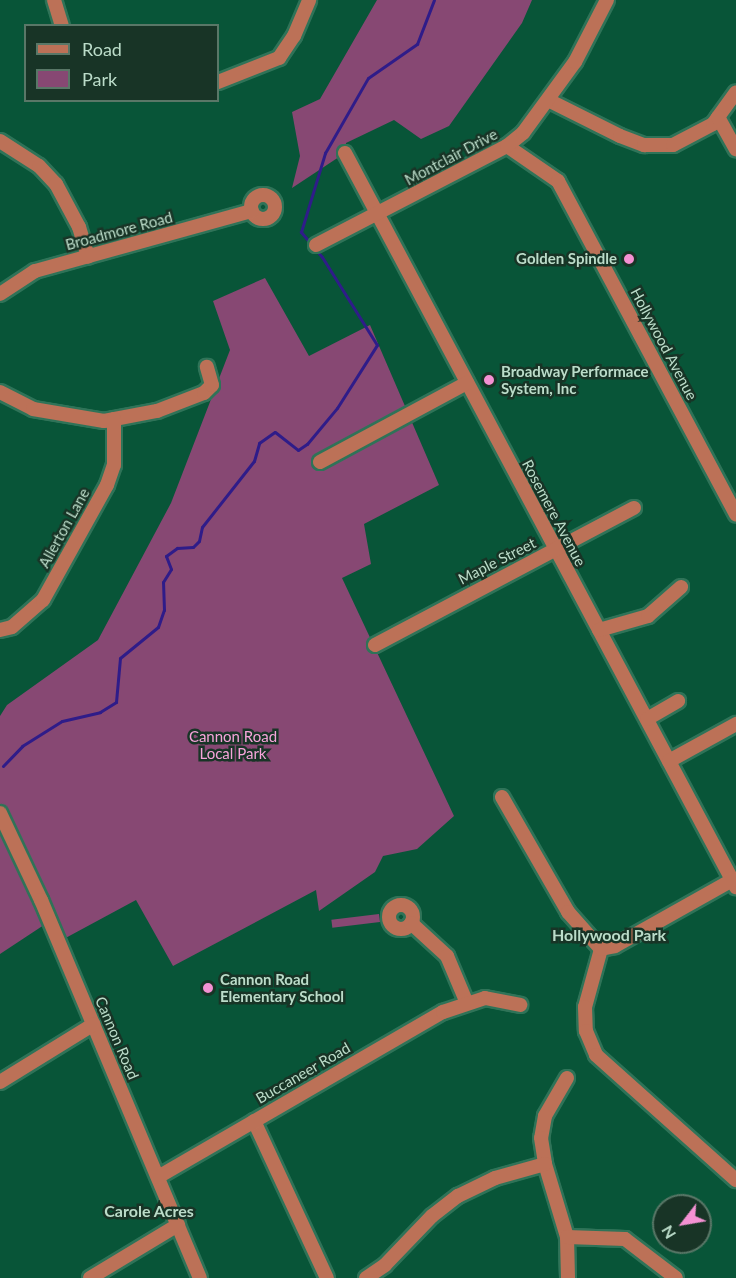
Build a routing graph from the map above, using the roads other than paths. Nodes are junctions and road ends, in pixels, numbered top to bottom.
1 (309, 0) edge
2 (607, 0) edge
3 (56, 1) edge
4 (62, 24) edge
5 (219, 81) edge
6 (736, 92) edge
7 (548, 100) junction
8 (718, 117) junction
9 (0, 141) edge
10 (507, 146) junction
11 (736, 149) edge
12 (345, 153) dead end
13 (252, 211) dead end
14 (378, 214) junction
15 (316, 245) dead end
16 (88, 257) junction
17 (0, 294) edge
18 (207, 367) dead end
19 (467, 383) junction
20 (0, 393) edge
21 (114, 419) junction
22 (320, 462) dead end
23 (634, 508) dead end
24 (736, 514) edge
25 (555, 552) junction
26 (681, 587) dead end
27 (0, 630) edge
28 (599, 630) junction
29 (375, 645) dead end
30 (678, 701) dead end
31 (647, 719) junction
32 (736, 724) edge
33 (669, 761) junction
34 (502, 797) dead end
35 (0, 813) edge
36 (734, 883) edge
37 (411, 923) dead end
38 (601, 949) junction
39 (466, 1001) junction
40 (520, 1005) dead end
41 (94, 1024) junction
42 (567, 1078) dead end
43 (0, 1082) edge
44 (254, 1121) junction
45 (545, 1164) junction
46 (158, 1177) junction
47 (736, 1180) edge
48 (178, 1225) junction
49 (567, 1237) junction
50 (90, 1278) edge
51 (200, 1278) edge
52 (327, 1278) edge
53 (366, 1278) edge
54 (568, 1278) edge
55 (676, 1278) edge

1 - 5 street
2 - 7 street, Montclair Drive
3 - 4 street
6 - 8 street
7 - 8 street
7 - 10 street, Montclair Drive
8 - 11 street
9 - 16 street
10 - 14 street, Montclair Drive
10 - 24 street, Hollywood Avenue
12 - 14 street, Rosemere Avenue
13 - 16 street, Broadmore Road
14 - 15 street, Montclair Drive
14 - 19 street, Rosemere Avenue
16 - 17 street, Broadmore Road
18 - 21 street
19 - 22 street
19 - 25 street, Rosemere Avenue
20 - 21 street
21 - 27 street, Allerton Lane
23 - 25 street, Maple Street
25 - 28 street, Rosemere Avenue
25 - 29 street, Maple Street
26 - 28 street
28 - 31 street, Rosemere Avenue
30 - 31 street
31 - 33 street, Rosemere Avenue
32 - 33 street
33 - 36 street, Rosemere Avenue
34 - 38 street
35 - 41 street, Cannon Road
36 - 38 street
37 - 39 street
38 - 47 street
39 - 40 street
39 - 44 street, Buccaneer Road
41 - 43 street
41 - 46 street, Cannon Road
42 - 45 street
44 - 46 street, Buccaneer Road
44 - 52 street
45 - 49 street
45 - 53 street
46 - 48 street, Cannon Road
48 - 50 street
48 - 51 street, Cannon Road
49 - 54 street
49 - 55 street

